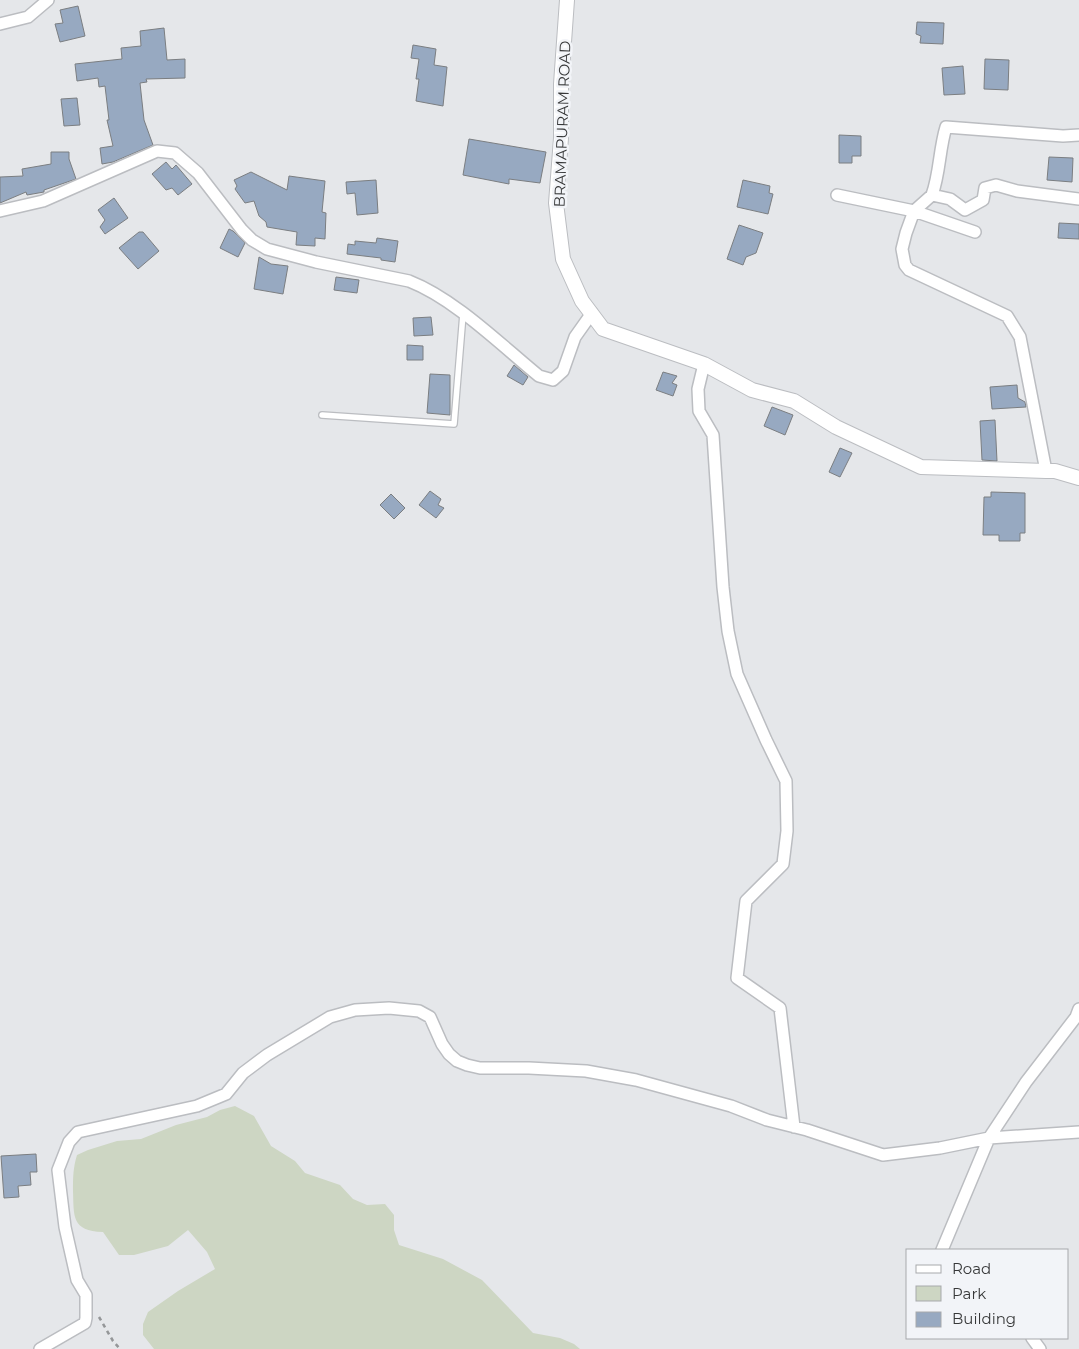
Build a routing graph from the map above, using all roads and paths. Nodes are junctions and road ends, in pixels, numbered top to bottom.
1 (48, 0) edge
2 (567, 0) edge
3 (0, 24) edge
4 (1079, 135) edge
5 (837, 195) dead end
6 (932, 196) junction
7 (1079, 199) edge
8 (0, 211) edge
9 (914, 211) junction
10 (975, 232) dead end
11 (463, 313) junction
12 (592, 314) junction
13 (704, 364) junction
14 (322, 415) dead end
15 (1046, 471) junction
16 (1079, 478) edge
17 (1079, 1009) edge
18 (794, 1127) junction
19 (1079, 1132) edge
20 (989, 1138) junction
21 (942, 1249) edge
22 (86, 1294) junction
23 (1032, 1339) edge
24 (40, 1349) edge
25 (120, 1349) edge
26 (1040, 1349) edge

1 - 3 street
2 - 12 street, BRAMAPURAM ROAD
4 - 6 street
5 - 9 street
6 - 7 street
6 - 9 street
8 - 11 street
9 - 10 street
9 - 15 street
11 - 12 street
11 - 14 lane
12 - 13 street, BRAMAPURAM ROAD
13 - 15 street, BRAMAPURAM ROAD
13 - 18 street
15 - 16 street, BRAMAPURAM ROAD
17 - 20 street
18 - 20 street
18 - 22 street
19 - 20 street
20 - 21 street
22 - 24 street
22 - 25 path
23 - 26 street

